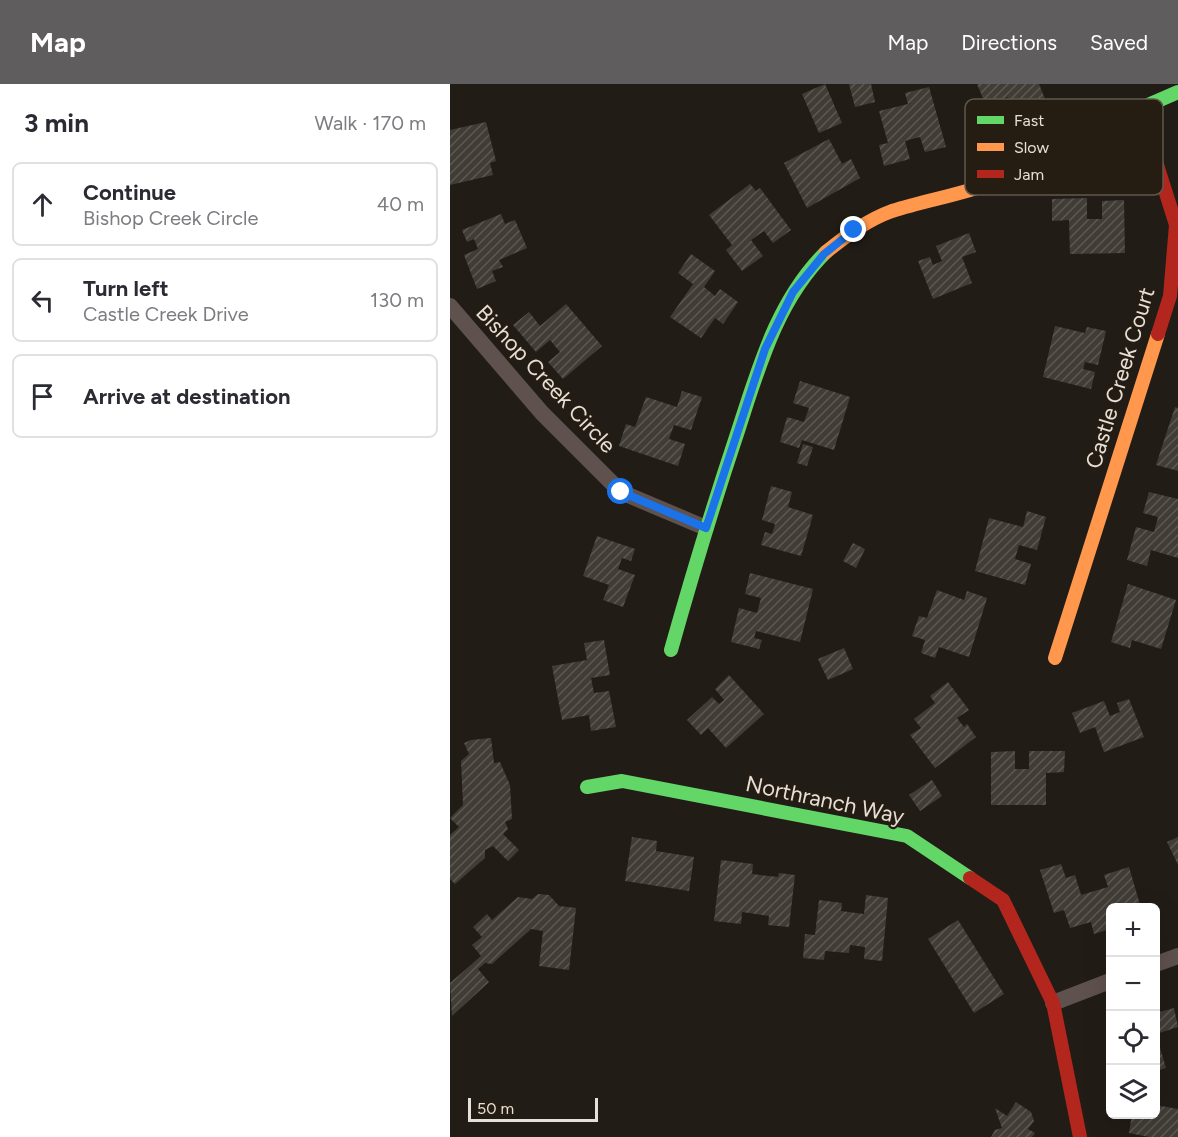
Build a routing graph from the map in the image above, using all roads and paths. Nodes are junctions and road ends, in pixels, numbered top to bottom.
1 (1178, 92) edge
2 (1161, 99) edge
3 (1163, 184) edge
4 (965, 191) edge
5 (450, 306) edge
6 (706, 528) junction
7 (670, 650) dead end
8 (1054, 658) dead end
9 (587, 787) dead end
10 (1178, 956) edge
11 (1160, 962) edge
12 (1106, 983) edge
13 (1053, 1003) junction
14 (1080, 1137) edge

1 - 2 street
3 - 8 street, Castle Creek Court
4 - 6 street
5 - 6 street, Bishop Creek Circle
6 - 7 street
9 - 13 street, Northranch Way
10 - 11 street
12 - 13 street
13 - 14 street, Northranch Way

